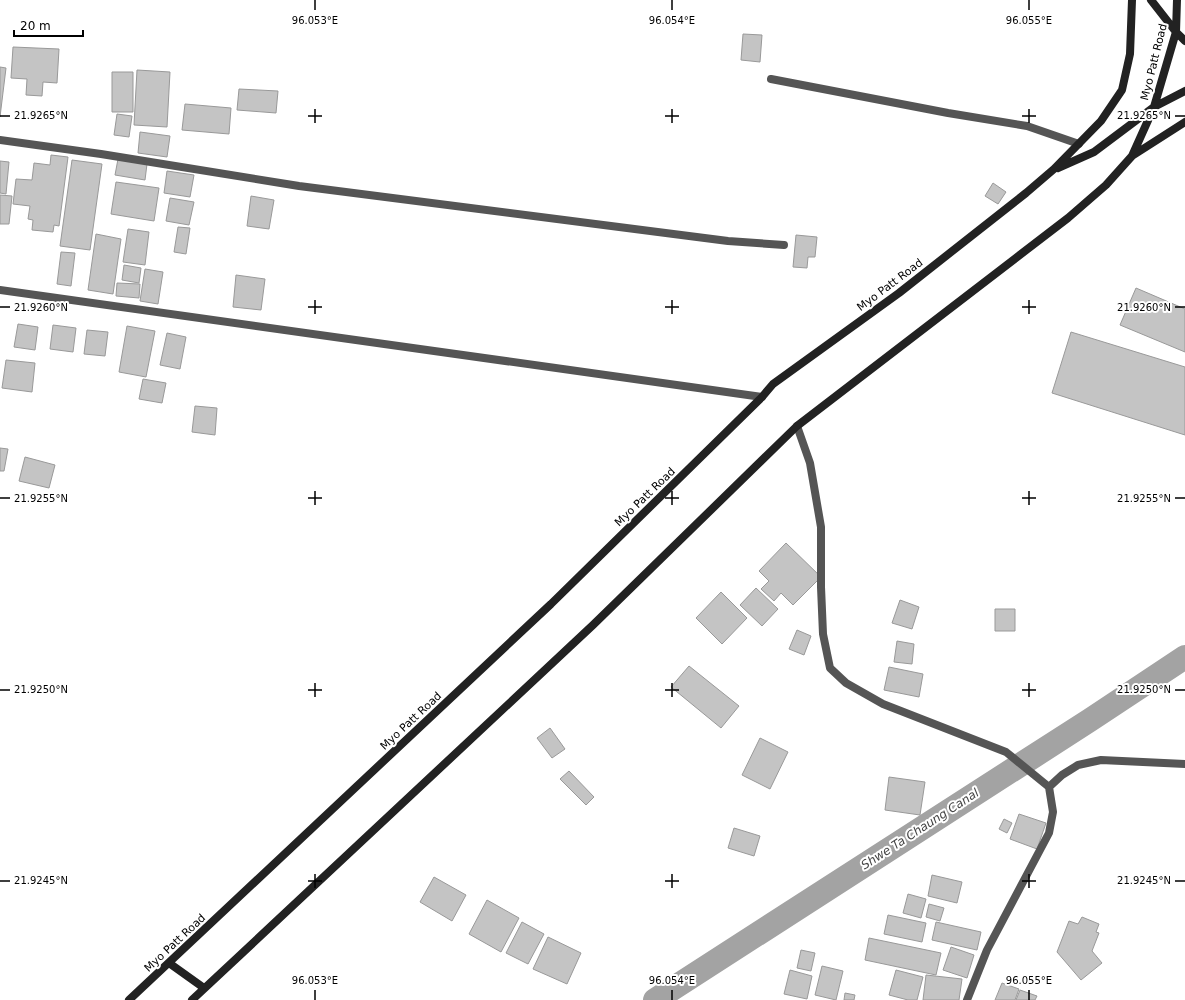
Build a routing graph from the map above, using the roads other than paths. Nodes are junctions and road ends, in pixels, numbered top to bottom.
1 (1132, 0) edge
2 (1151, 0) edge
3 (1177, 0) edge
4 (1176, 32) junction
5 (1185, 41) edge
6 (771, 79) dead end
7 (1185, 91) edge
8 (1154, 107) junction
9 (1185, 122) edge
10 (0, 140) edge
11 (1079, 144) junction
12 (1132, 156) junction
13 (1054, 169) junction
14 (784, 245) dead end
15 (0, 290) edge
16 (762, 397) junction
17 (797, 426) junction
18 (1185, 764) edge
19 (1049, 787) junction
20 (169, 963) junction
21 (204, 988) junction
22 (129, 1000) edge
23 (192, 1000) edge
24 (967, 1000) edge

1 - 11 main road, Myo Patt Road
2 - 4 main road
3 - 4 main road, Myo Patt Road
4 - 5 main road
4 - 8 main road, Myo Patt Road
6 - 11 street
7 - 8 main road
8 - 12 main road, Myo Patt Road
8 - 13 main road
9 - 12 main road
10 - 14 street
11 - 13 main road, Myo Patt Road
12 - 17 main road, Myo Patt Road
13 - 16 main road, Myo Patt Road
15 - 16 street
16 - 20 main road, Myo Patt Road
17 - 19 street
17 - 21 main road, Myo Patt Road
18 - 19 street
19 - 24 street
20 - 21 main road
20 - 22 main road, Myo Patt Road
21 - 23 main road, Myo Patt Road

